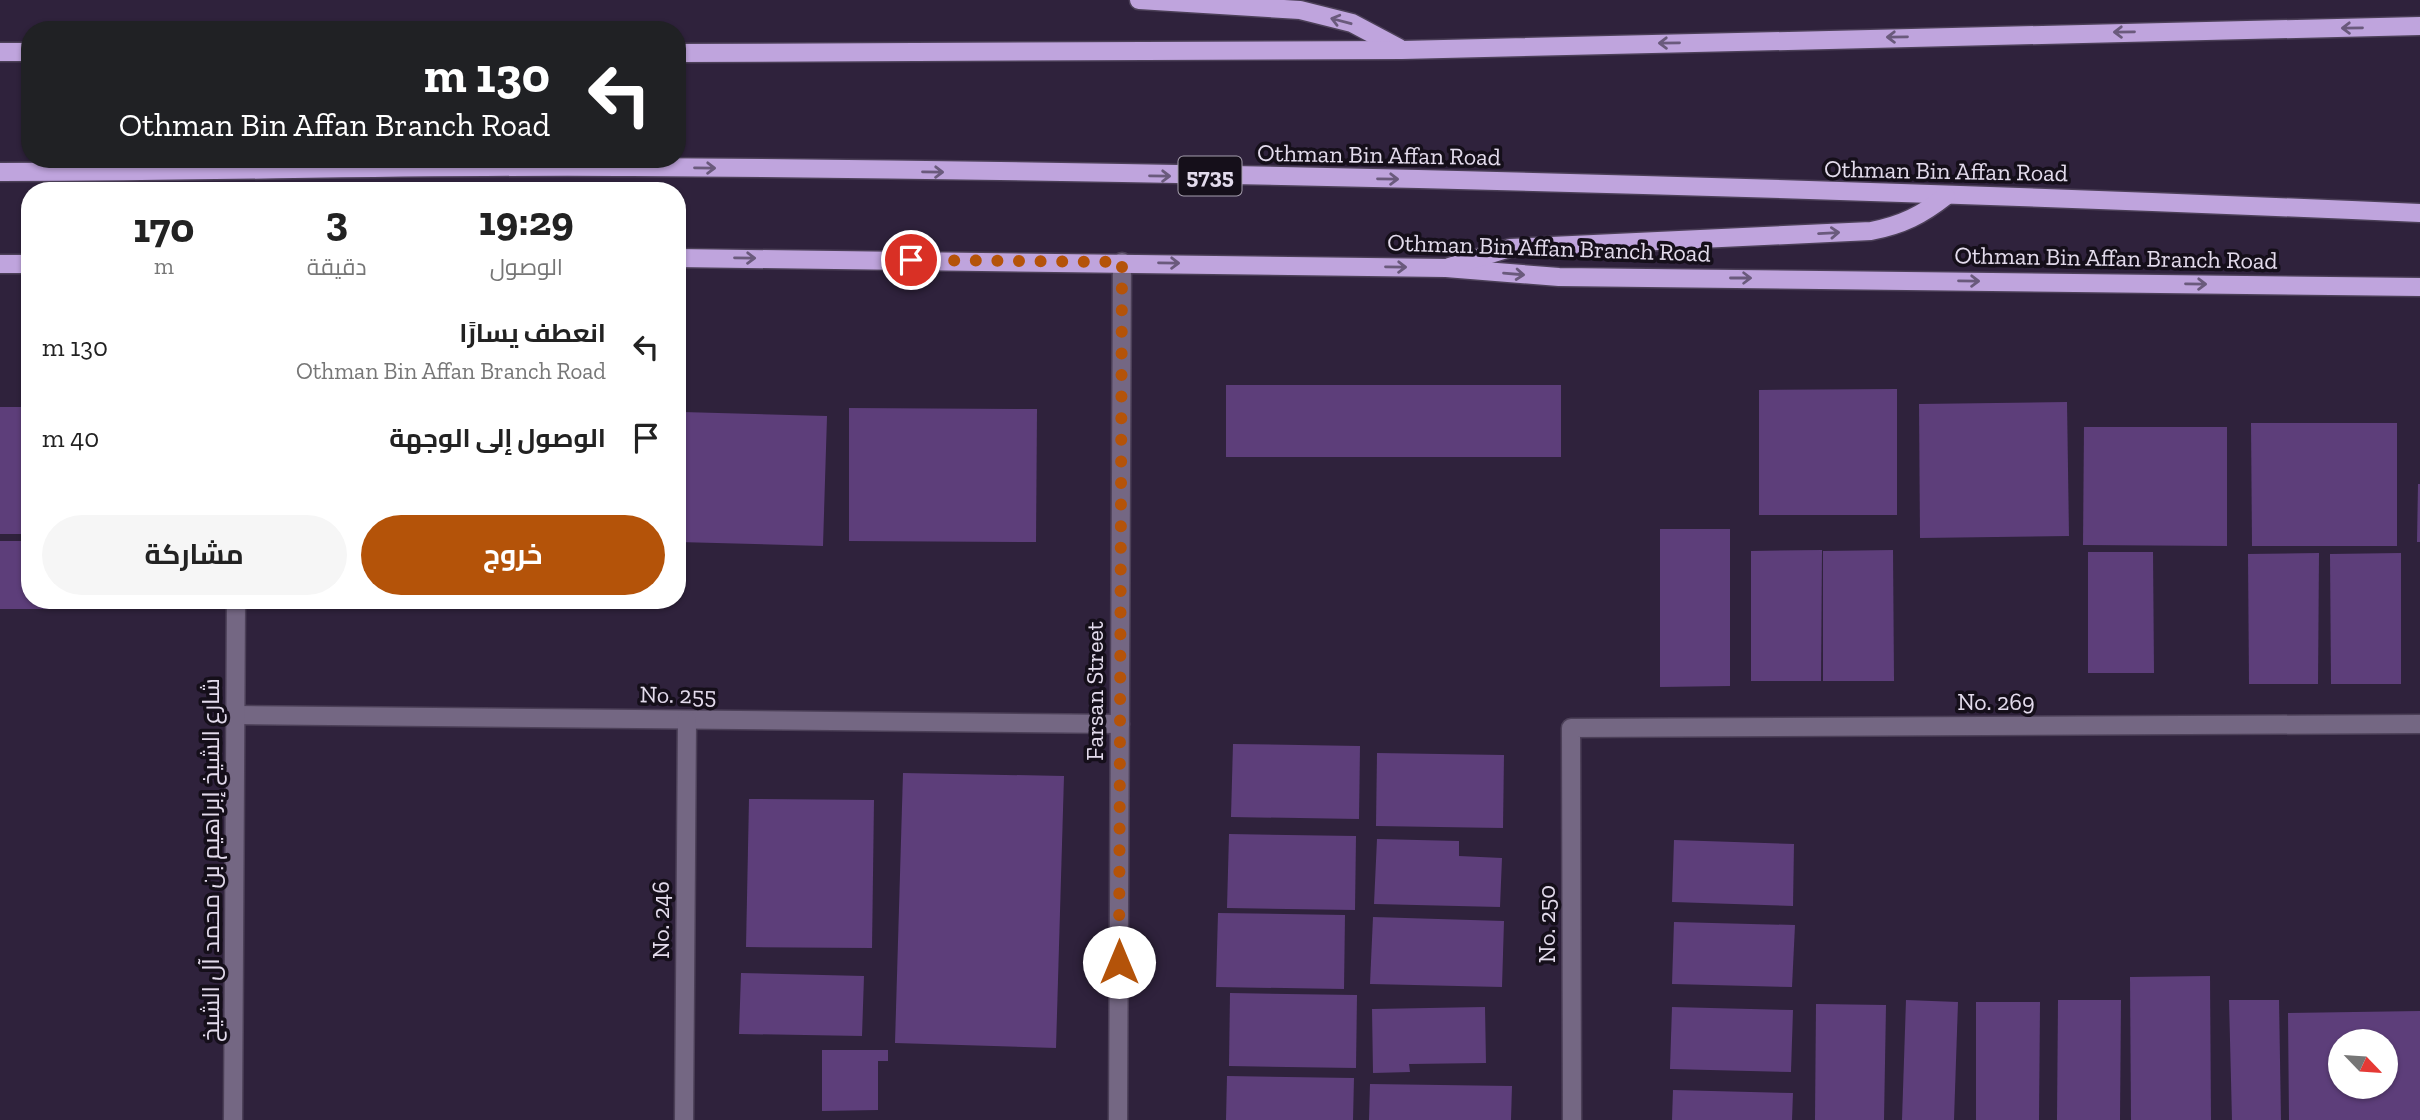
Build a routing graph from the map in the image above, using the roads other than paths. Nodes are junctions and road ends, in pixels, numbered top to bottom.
1 (1139, 0) edge
2 (2420, 26) edge
3 (1402, 50) junction
4 (0, 52) edge
5 (21, 52) edge
6 (686, 53) edge
7 (505, 168) edge
8 (686, 168) edge
9 (0, 172) edge
10 (1946, 196) junction
11 (2420, 213) edge
12 (686, 258) edge
13 (1122, 262) junction
14 (0, 264) edge
15 (21, 264) edge
16 (1446, 268) junction
17 (2420, 287) edge
18 (236, 609) edge
19 (236, 715) junction
20 (687, 720) junction
21 (1120, 724) junction
22 (2420, 724) edge
23 (1571, 728) joint
24 (233, 1120) edge
25 (684, 1120) edge
26 (1118, 1120) edge
27 (1572, 1120) edge

3 -> 1 main road
2 -> 3 main road
3 - 6 main road
4 - 5 main road
9 -> 7 main road, Othman Bin Affan Road / 5735
8 -> 10 main road, Othman Bin Affan Road / 5735
10 - 11 main road, Othman Bin Affan Road / 5735
16 -> 10 main road
12 -> 13 main road, Othman Bin Affan Branch Road
13 -> 16 main road, Othman Bin Affan Branch Road
13 - 21 street, Farsan Street
14 - 15 main road
16 -> 17 main road, Othman Bin Affan Branch Road
18 - 19 street, شارع الشيخ إبراهيم بن محمد آل الشيخ
19 - 20 street, No. 255
19 - 24 street, شارع الشيخ إبراهيم بن محمد آل الشيخ
20 - 21 street, No. 255
20 - 25 street, No. 246
21 - 26 street, Farsan Street
22 - 23 street, No. 269
23 - 27 street, No. 250

